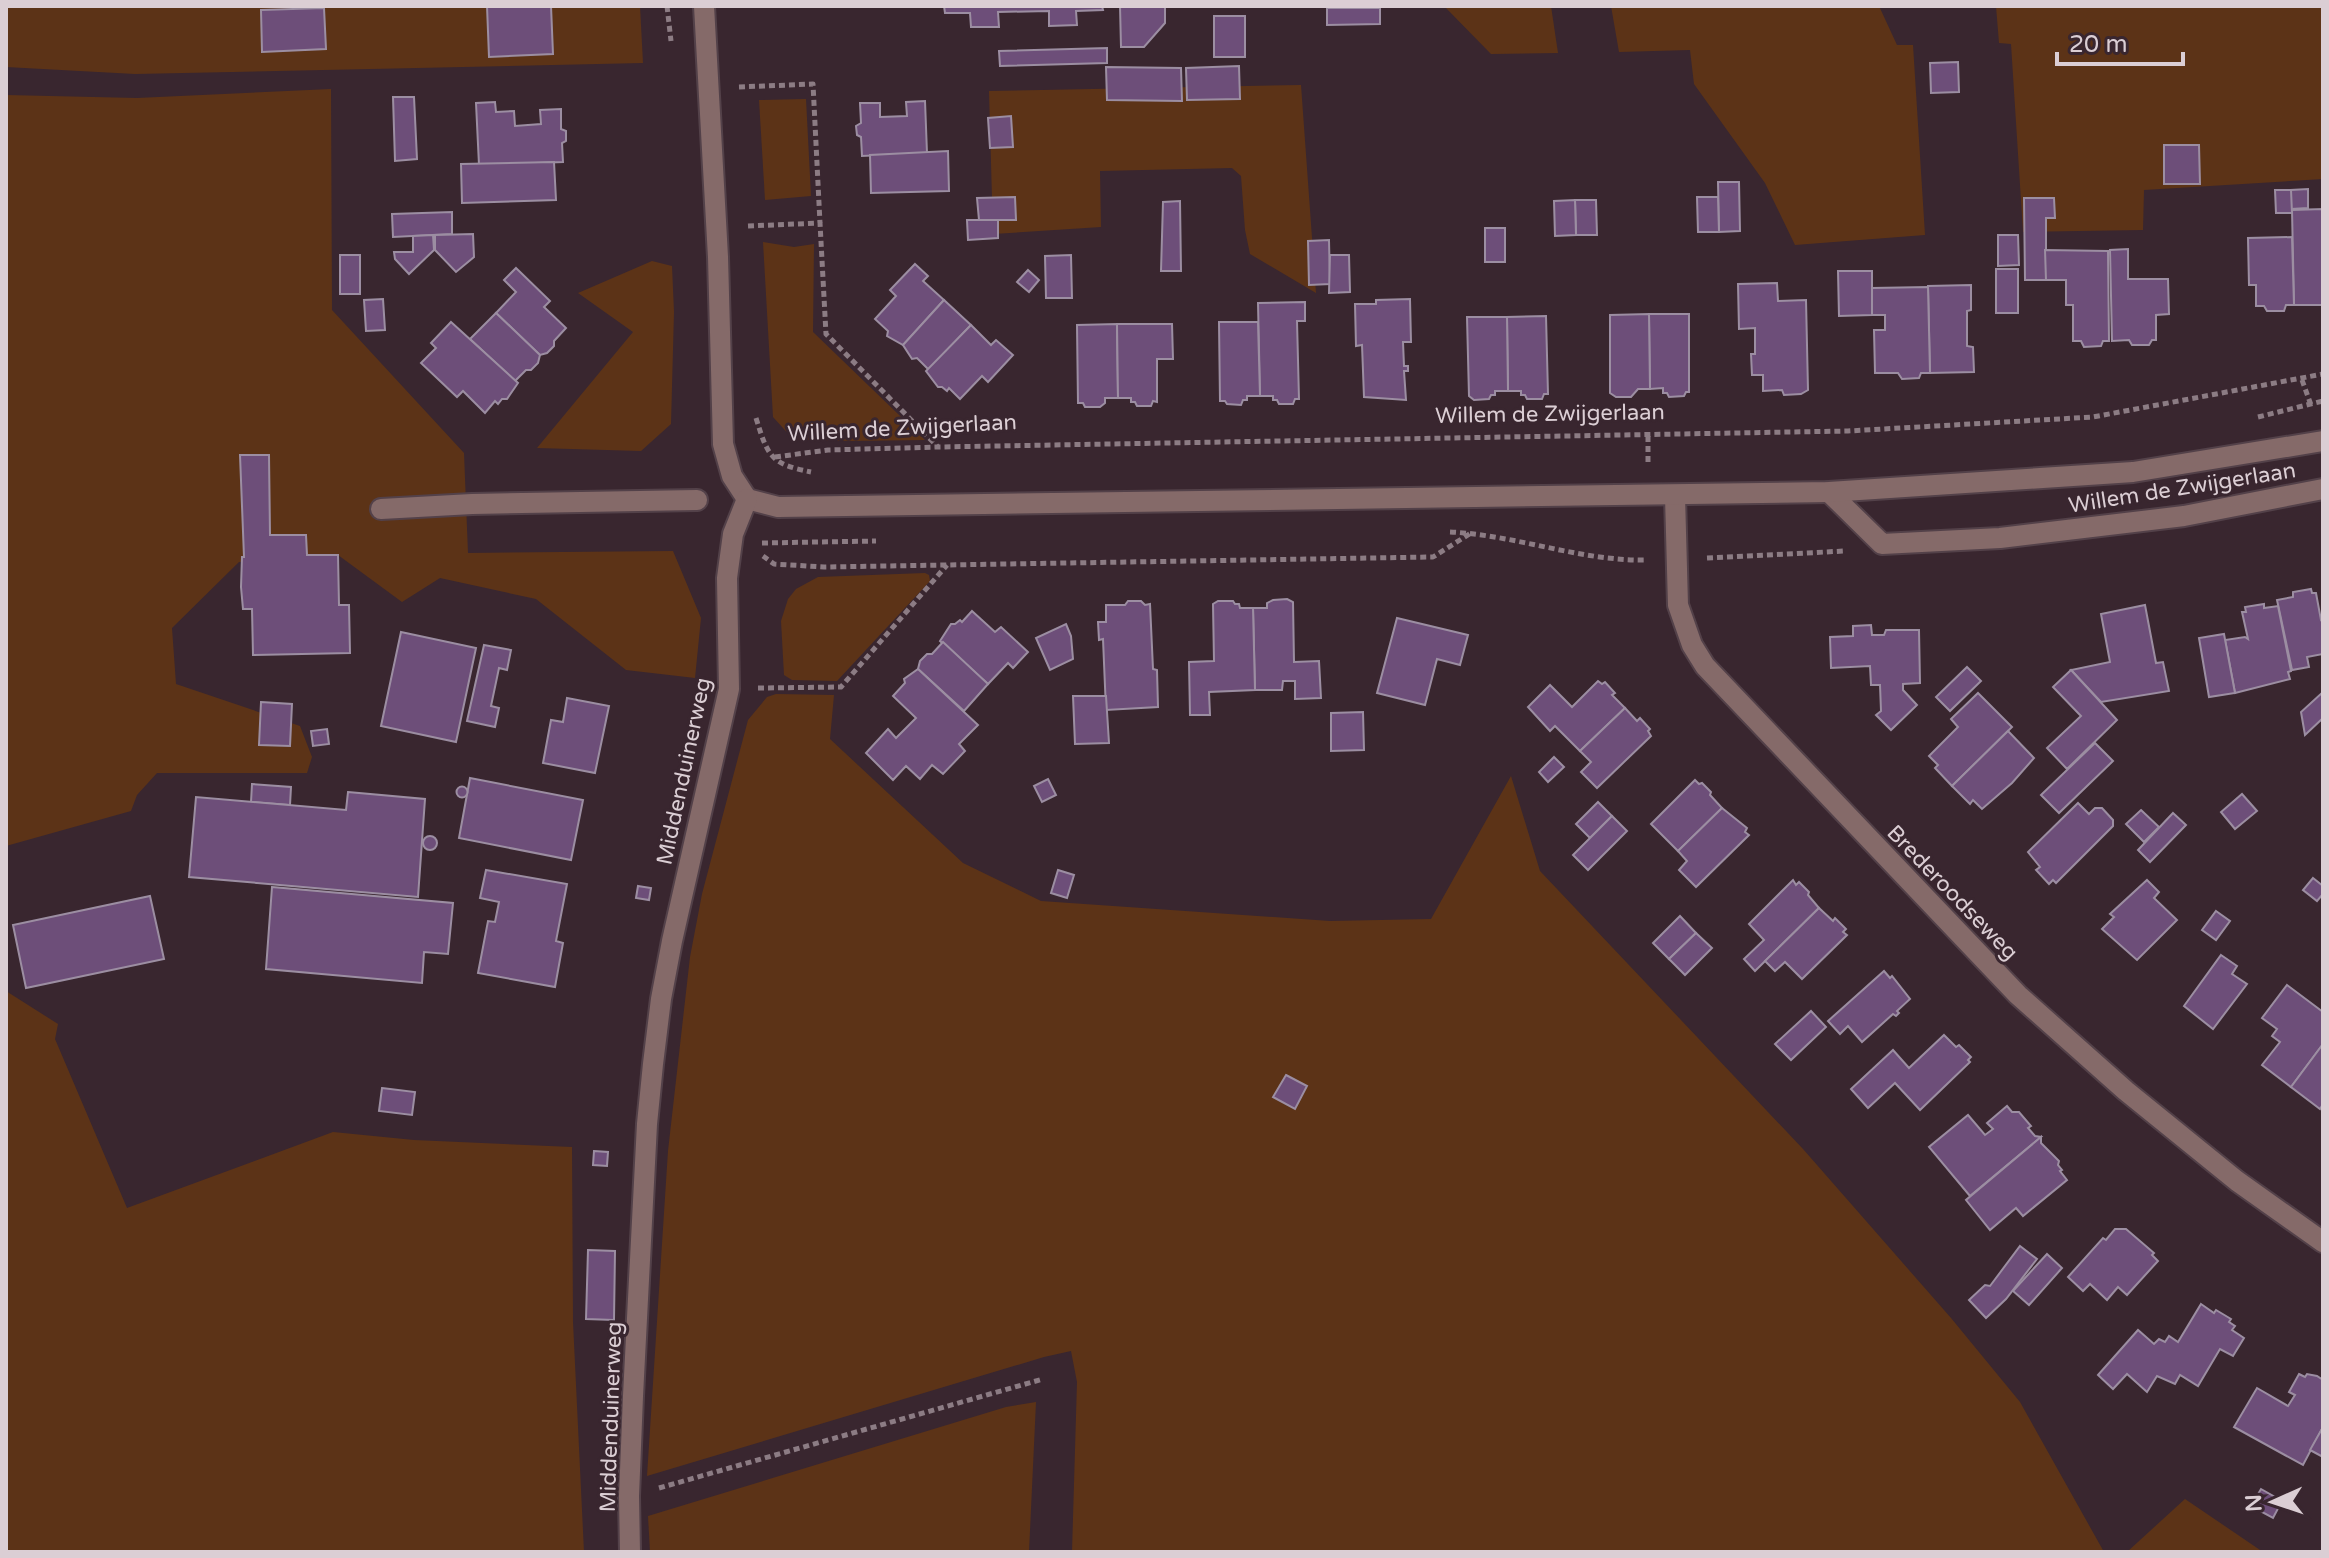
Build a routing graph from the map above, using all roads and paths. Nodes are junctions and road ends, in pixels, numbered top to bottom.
1 (704, 6) edge
2 (739, 87) dead end
3 (820, 223) junction
4 (745, 226) dead end
5 (2323, 374) edge
6 (2302, 380) junction
7 (2310, 404) dead end
8 (1648, 435) junction
9 (2323, 441) edge
10 (939, 447) junction
11 (774, 457) dead end
12 (1648, 462) dead end
13 (2323, 489) edge
14 (1829, 492) junction
15 (1675, 496) junction
16 (747, 499) junction
17 (697, 500) dead end
18 (381, 509) dead end
19 (1471, 533) dead end
20 (733, 534) junction
21 (947, 565) junction
22 (729, 689) junction
23 (2323, 1242) edge
24 (1043, 1379) dead end
25 (629, 1496) junction
26 (630, 1552) edge

1 - 16 street
2 - 3 path
3 - 4 path
3 - 10 path
5 - 6 path, Willem de Zwijgerlaan
6 - 7 path
6 - 8 path, Willem de Zwijgerlaan
8 - 10 path, Willem de Zwijgerlaan
8 - 12 path
9 - 14 street, Willem de Zwijgerlaan
10 - 11 path, Willem de Zwijgerlaan
13 - 14 street, Willem de Zwijgerlaan
14 - 15 street, Willem de Zwijgerlaan
15 - 16 street, Willem de Zwijgerlaan
15 - 23 street, Brederoodseweg
16 - 20 street, Middenduinerweg
17 - 18 street
19 - 21 path
20 - 21 path
20 - 22 street, Middenduinerweg
21 - 22 path
22 - 25 street, Middenduinerweg
24 - 25 path
25 - 26 street, Middenduinerweg

